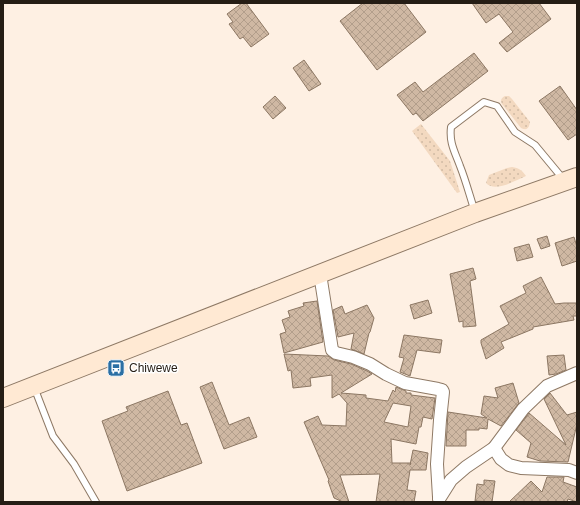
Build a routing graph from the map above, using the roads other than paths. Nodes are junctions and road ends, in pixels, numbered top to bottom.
1 (571, 179) edge
2 (475, 213) junction
3 (320, 274) junction
4 (577, 373) edge
5 (33, 386) junction
6 (3, 398) edge
7 (494, 448) junction
8 (577, 473) edge
9 (438, 500) edge
10 (96, 502) edge

1 - 2 main road
1 - 2 lane
2 - 3 main road
3 - 5 main road
3 - 9 street
4 - 7 street
5 - 6 main road
5 - 10 lane
7 - 8 street
7 - 9 street

